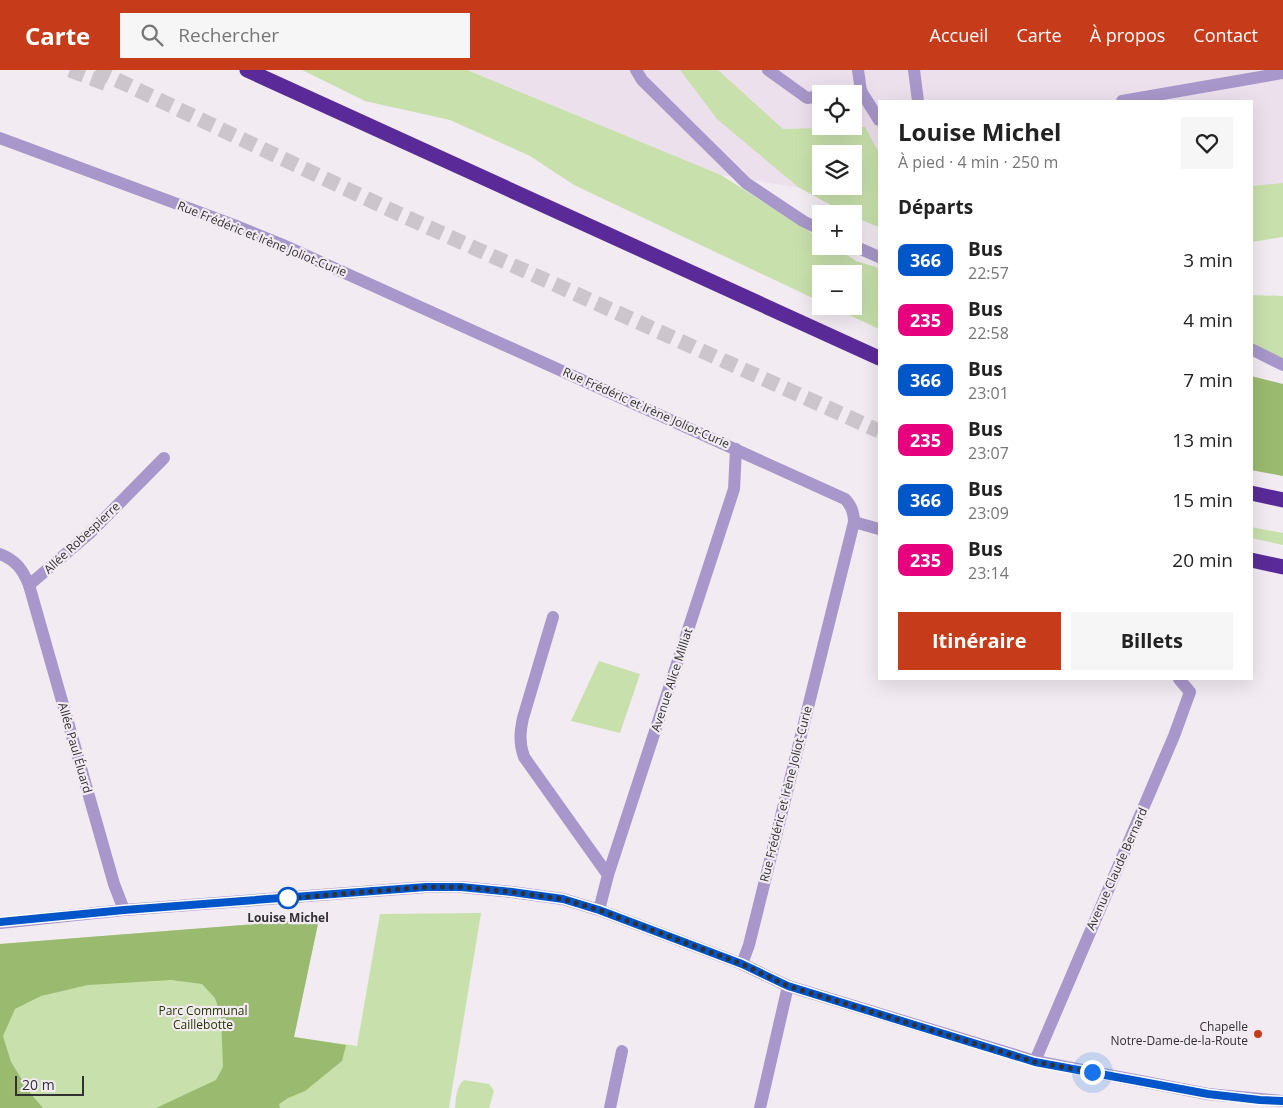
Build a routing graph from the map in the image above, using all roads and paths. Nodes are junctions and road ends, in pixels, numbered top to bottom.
1 (247, 70) edge
2 (636, 70) edge
3 (768, 70) edge
4 (858, 70) edge
5 (914, 70) edge
6 (1283, 73) edge
7 (860, 85) edge
8 (862, 93) edge
9 (812, 97) edge
10 (918, 100) edge
11 (1128, 100) edge
12 (878, 118) edge
13 (0, 138) edge
14 (812, 226) edge
15 (862, 250) edge
16 (878, 257) edge
17 (1253, 350) edge
18 (878, 358) edge
19 (1283, 365) edge
20 (736, 449) junction
21 (164, 458) dead end
22 (1253, 493) edge
23 (1283, 500) edge
24 (854, 522) junction
25 (878, 529) edge
26 (0, 554) edge
27 (1253, 560) edge
28 (1283, 567) edge
29 (29, 585) junction
30 (553, 617) dead end
31 (1180, 680) edge
32 (608, 875) junction
33 (124, 910) junction
34 (599, 910) junction
35 (0, 922) edge
36 (742, 964) junction
37 (788, 986) junction
38 (622, 1051) dead end
39 (1035, 1062) junction
40 (1283, 1101) edge
41 (610, 1108) edge
42 (760, 1108) edge

1 - 18 highway
2 - 14 street
3 - 9 street
4 - 7 street
5 - 10 street
6 - 11 street
8 - 12 street
13 - 20 street, Rue Frédéric et Irène Joliot-Curie
15 - 16 street
17 - 19 street
20 - 24 street, Rue Frédéric et Irène Joliot-Curie
20 - 32 street, Avenue Alice Milliat
21 - 29 street, Allée Robespierre
22 - 23 highway
24 - 25 street
24 - 36 street, Rue Frédéric et Irène Joliot-Curie
26 - 29 street, Allée Robespierre
27 - 28 highway
29 - 33 street, Allée Paul Éluard
30 - 32 street
31 - 39 street, Avenue Claude Bernard
32 - 34 street, Avenue Alice Milliat
33 - 34 street
33 - 35 street
34 - 36 street
36 - 37 street
37 - 39 street
37 - 42 street
38 - 41 street
39 - 40 street

